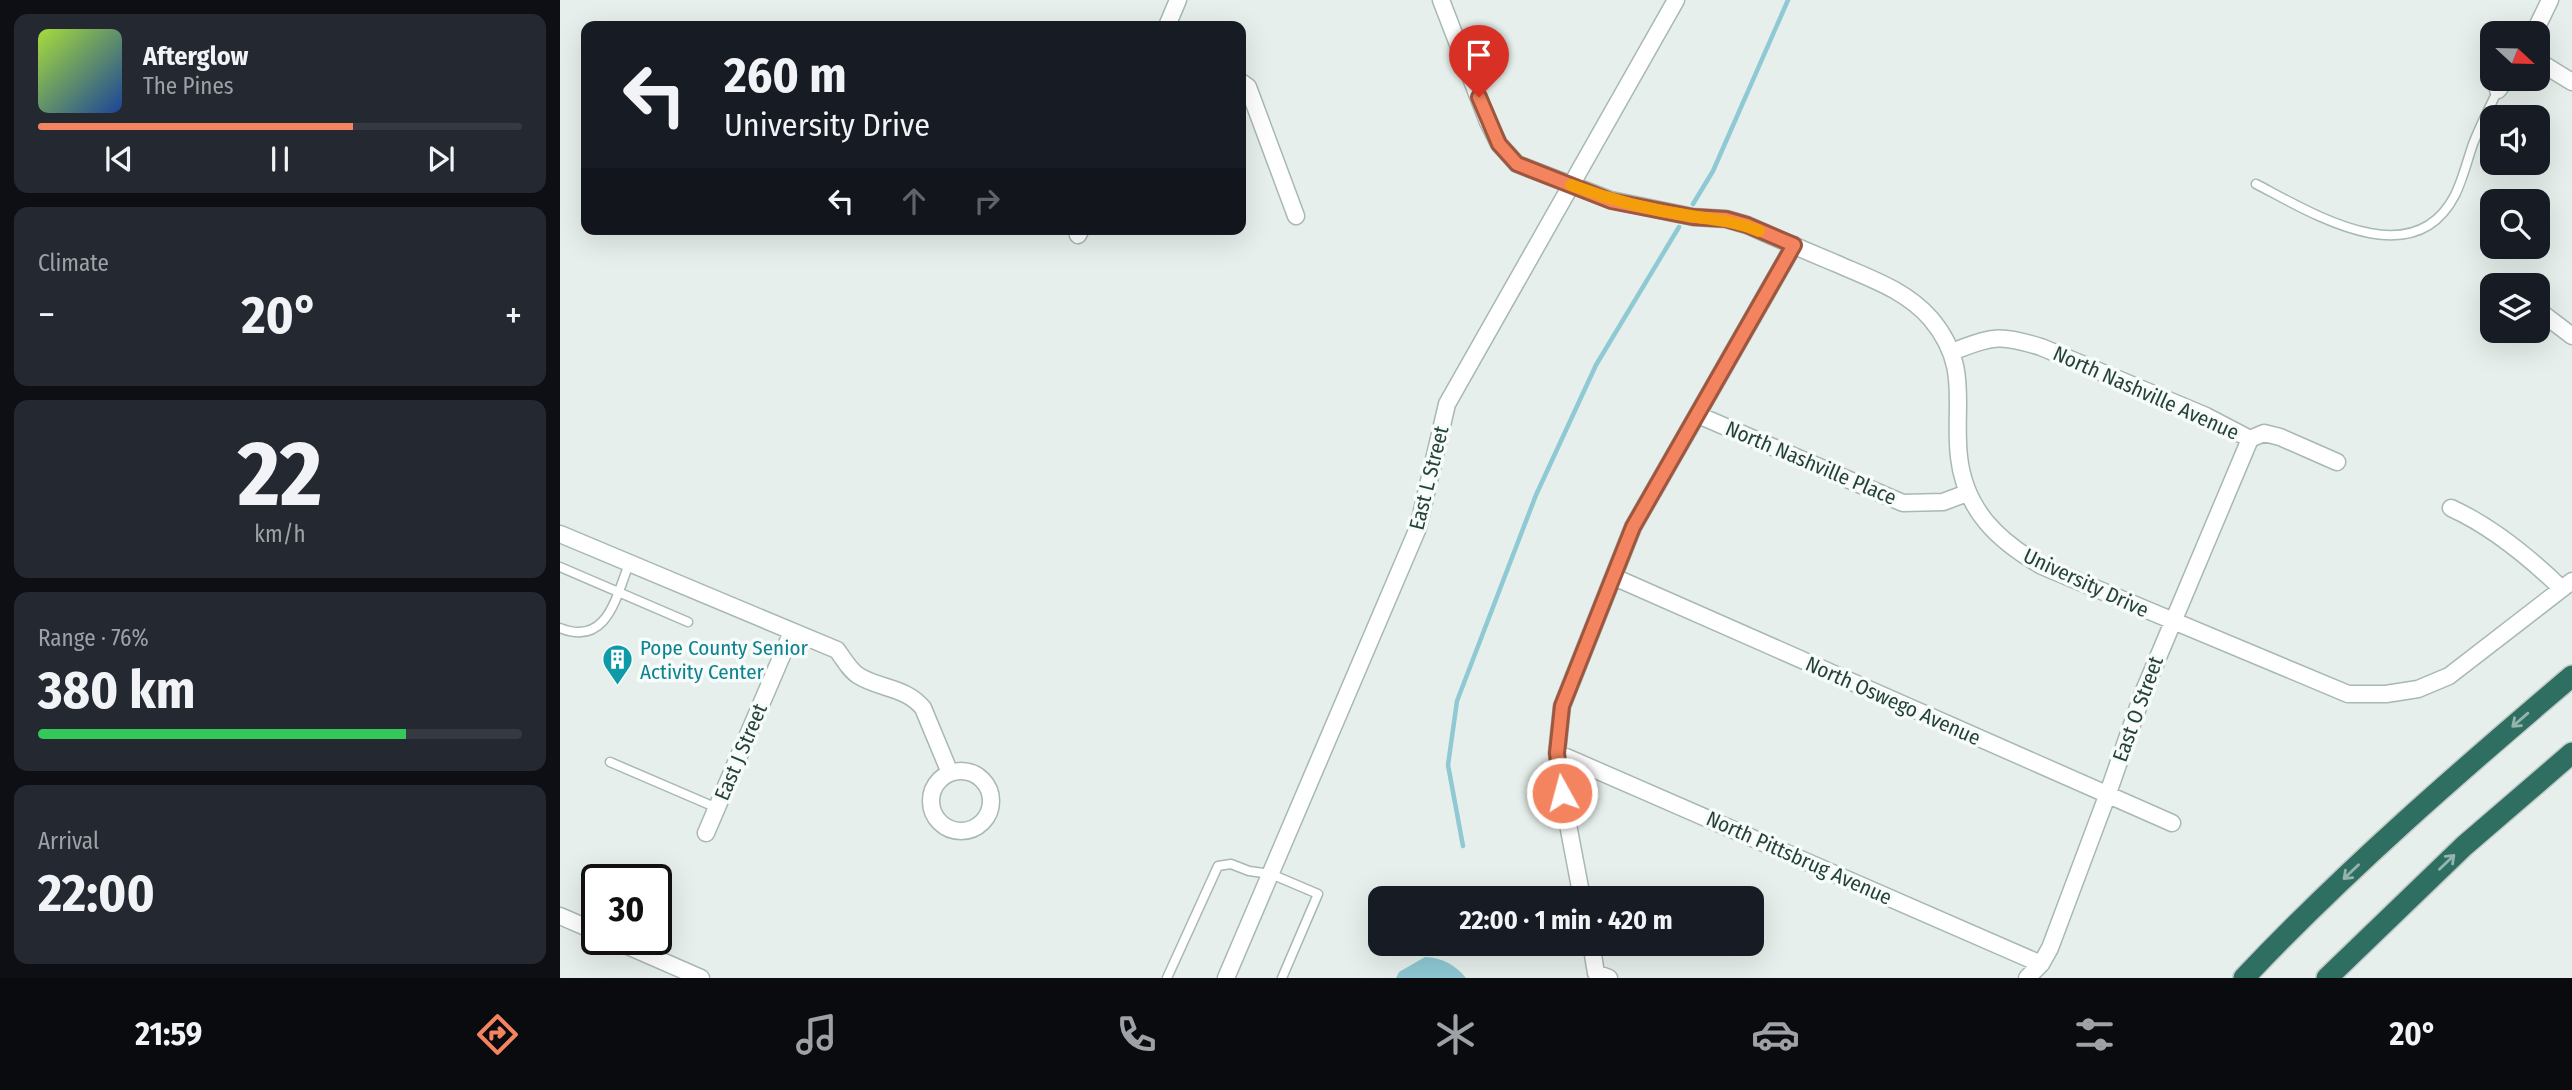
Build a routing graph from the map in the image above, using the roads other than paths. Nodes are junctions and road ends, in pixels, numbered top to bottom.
1 (1178, 0) edge
2 (1441, 0) edge
3 (1676, 0) edge
4 (2550, 0) edge
5 (1169, 21) edge
6 (2539, 21) edge
7 (2550, 68) edge
8 (2572, 82) edge
9 (1246, 86) edge
10 (2499, 91) edge
11 (2256, 184) dead end
12 (1571, 185) junction
13 (1296, 216) dead end
14 (1794, 245) junction
15 (2550, 319) edge
16 (2572, 335) edge
17 (1951, 352) junction
18 (1698, 415) junction
19 (2250, 439) junction
20 (2337, 462) dead end
21 (1967, 493) junction
22 (2451, 509) dead end
23 (560, 534) edge
24 (629, 564) junction
25 (560, 567) edge
26 (1614, 577) junction
27 (2567, 585) edge
28 (618, 592) junction
29 (688, 622) dead end
30 (2172, 622) junction
31 (560, 628) edge
32 (792, 632) junction
33 (2572, 676) edge
34 (1557, 753) junction
35 (2572, 753) edge
36 (610, 762) dead end
37 (950, 774) dead end
38 (2107, 796) junction
39 (717, 808) junction
40 (2172, 823) dead end
41 (706, 833) dead end
42 (1270, 874) junction
43 (1580, 886) edge
44 (560, 916) edge
45 (581, 925) edge
46 (648, 955) edge
47 (1596, 956) edge
48 (2040, 964) junction
49 (1603, 975) edge
50 (701, 978) edge
51 (1167, 978) edge
52 (1226, 978) edge
53 (1282, 978) edge
54 (2027, 978) edge
55 (2244, 978) edge
56 (2327, 978) edge

1 - 5 street
2 - 12 street, University Drive
3 - 12 street, East L Street
4 - 6 street
7 - 8 street
9 - 13 street
10 - 11 lane
12 - 14 street, University Drive
12 - 42 street, East L Street
14 - 17 street, University Drive
14 - 18 street
15 - 16 street
17 - 19 street, North Nashville Avenue
17 - 21 street, University Drive
18 - 21 street, North Nashville Place
18 - 26 street
19 - 20 street, North Nashville Avenue
19 - 30 street, East O Street
21 - 30 street, University Drive
22 - 27 street
23 - 24 street
24 - 28 lane
24 - 32 street
25 - 28 lane
26 - 34 street
26 - 38 street, North Oswego Avenue
27 - 30 street, University Drive
28 - 29 lane
28 - 31 lane
30 - 38 street, East O Street
32 - 37 street
32 - 39 street, East J Street
33 -> 55 highway
34 - 43 street
34 - 48 street, North Pittsbrug Avenue
56 -> 35 highway
36 - 39 lane
38 - 40 street, North Oswego Avenue
38 - 48 street, East O Street
39 - 41 street, East J Street
42 - 51 lane
42 - 52 street, East L Street
42 - 53 lane
44 - 45 street
46 - 50 street
47 - 49 street
48 - 54 street, East O Street

